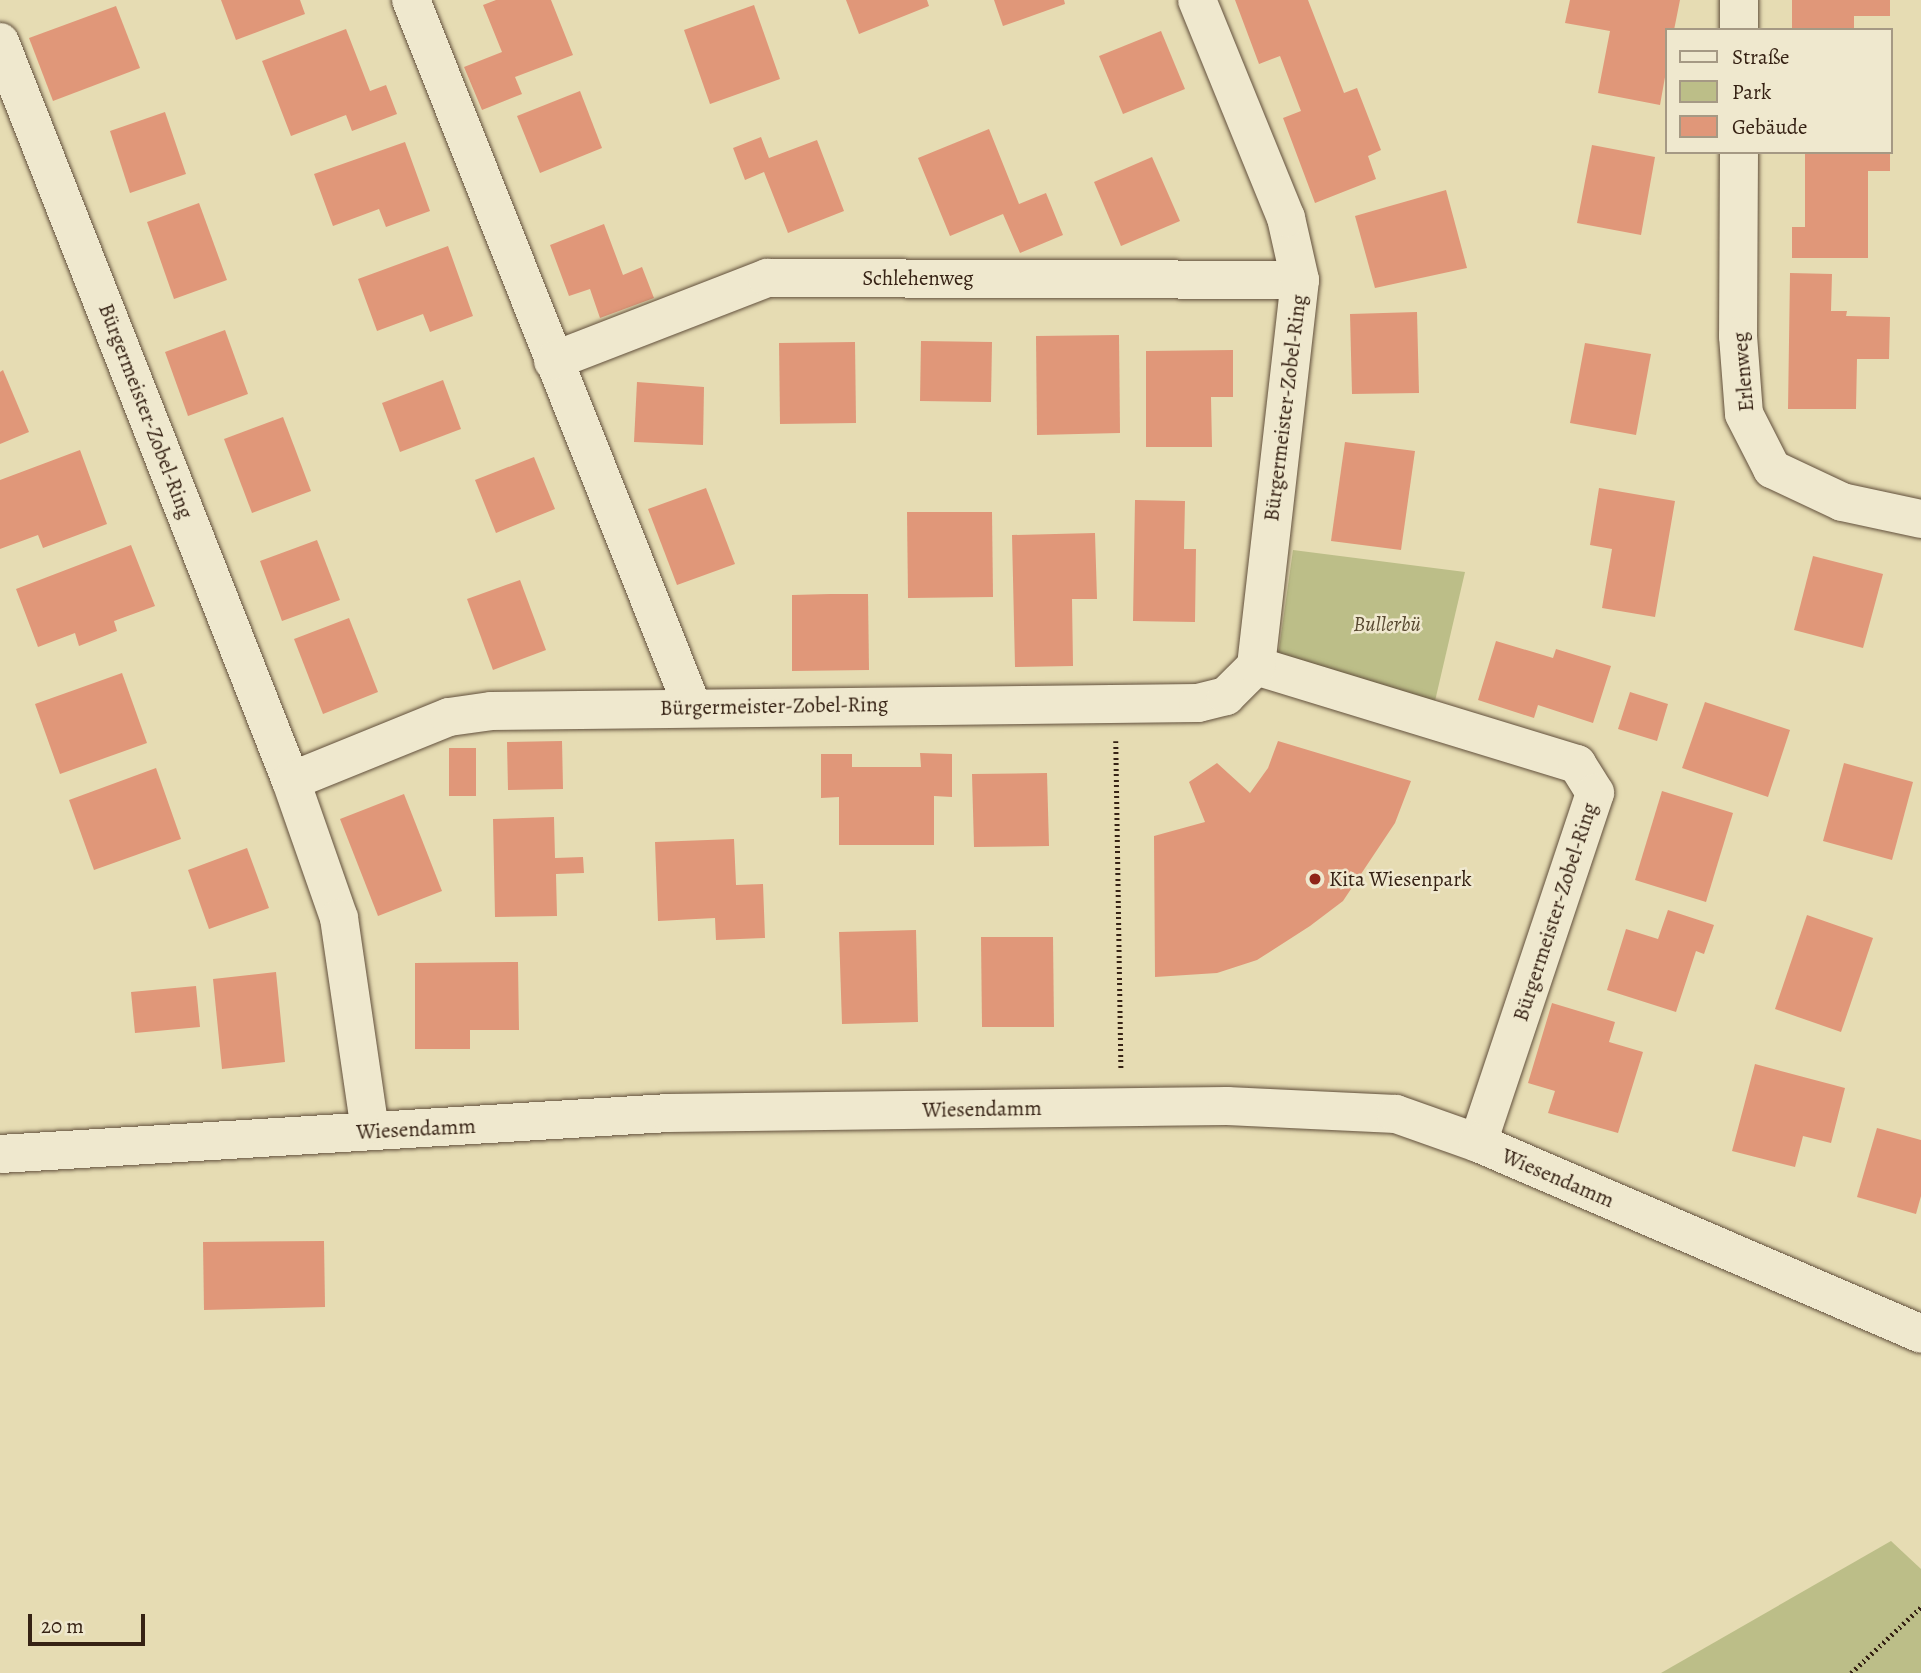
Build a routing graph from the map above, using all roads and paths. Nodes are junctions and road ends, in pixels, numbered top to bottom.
1 (411, 0) edge
2 (1197, 0) edge
3 (1739, 0) edge
4 (1739, 28) edge
5 (0, 42) edge
6 (1739, 154) edge
7 (1300, 280) junction
8 (552, 361) junction
9 (1921, 519) edge
10 (1256, 666) junction
11 (1115, 703) junction
12 (692, 706) junction
13 (291, 780) junction
14 (1122, 1108) junction
15 (370, 1132) junction
16 (1478, 1143) junction
17 (0, 1154) edge
18 (1921, 1334) edge
19 (1921, 1607) edge
20 (1851, 1673) edge

1 - 8 street
2 - 7 street, Bürgermeister-Zobel-Ring
3 - 4 street
5 - 13 street, Bürgermeister-Zobel-Ring
6 - 9 street, Erlenweg
7 - 8 street, Schlehenweg
7 - 10 street, Bürgermeister-Zobel-Ring
8 - 12 street
10 - 11 street, Bürgermeister-Zobel-Ring
10 - 16 street, Bürgermeister-Zobel-Ring
11 - 12 street, Bürgermeister-Zobel-Ring
11 - 14 path
12 - 13 street, Bürgermeister-Zobel-Ring
13 - 15 street, Bürgermeister-Zobel-Ring
14 - 15 street, Wiesendamm
14 - 16 street, Wiesendamm
15 - 17 street, Wiesendamm
16 - 18 street, Wiesendamm
19 - 20 path

